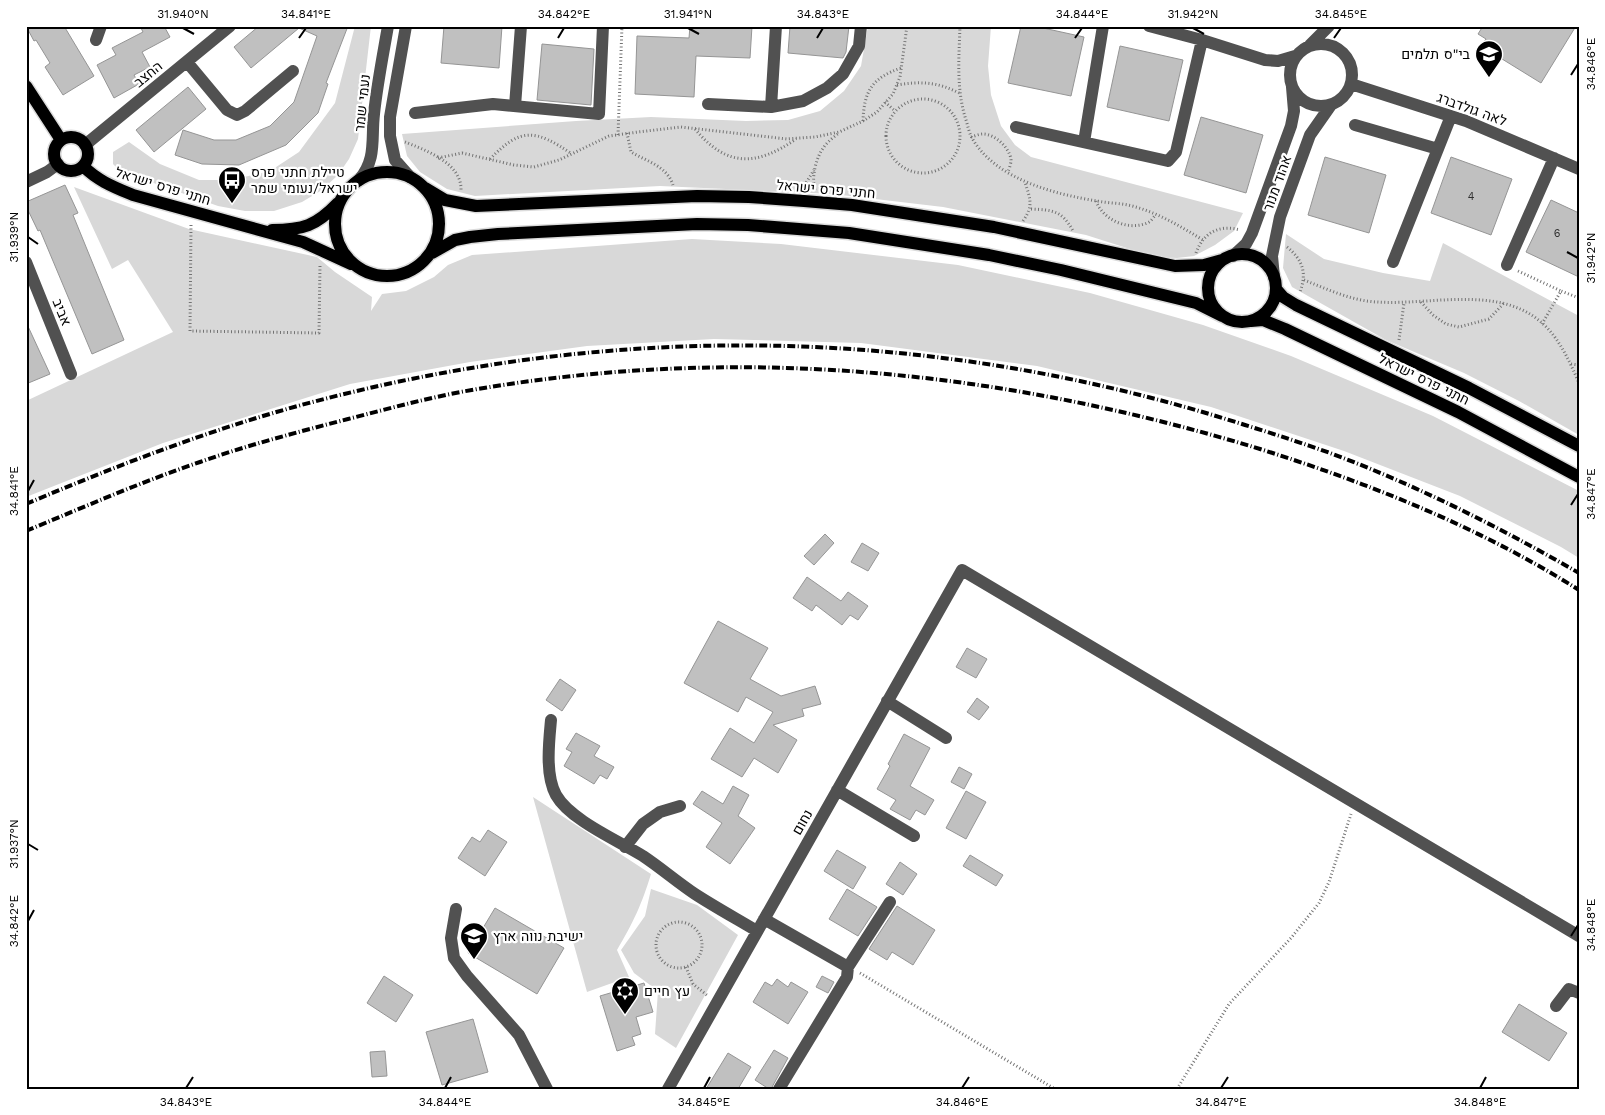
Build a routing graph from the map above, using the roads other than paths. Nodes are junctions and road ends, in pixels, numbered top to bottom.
1 (102, 26) edge
2 (230, 26) edge
3 (388, 26) edge
4 (406, 26) edge
5 (521, 26) edge
6 (603, 26) edge
7 (776, 26) edge
8 (861, 26) edge
9 (1103, 26) edge
10 (1150, 26) edge
11 (1329, 26) edge
12 (1165, 28) edge
13 (96, 40) dead end
14 (1202, 40) junction
15 (1310, 45) junction
16 (1295, 56) junction
17 (187, 62) junction
18 (293, 71) dead end
19 (1351, 84) junction
20 (26, 86) edge
21 (1292, 87) junction
22 (708, 104) dead end
23 (1331, 105) junction
24 (515, 106) junction
25 (770, 107) junction
26 (415, 113) dead end
27 (1451, 116) junction
28 (1355, 125) dead end
29 (1016, 127) dead end
30 (62, 140) junction
31 (1084, 142) junction
32 (85, 144) junction
33 (1438, 149) junction
34 (1554, 158) junction
35 (58, 164) junction
36 (83, 166) junction
37 (1579, 169) edge
38 (410, 177) junction
39 (360, 180) junction
40 (26, 182) edge
41 (425, 188) junction
42 (339, 202) junction
43 (240, 225) junction
44 (432, 253) junction
45 (1228, 258) junction
46 (26, 262) edge
47 (1393, 262) dead end
48 (356, 266) junction
49 (1507, 266) road end
50 (1275, 283) junction
51 (1222, 316) junction
52 (1251, 321) junction
53 (71, 374) dead end
54 (1579, 446) edge
55 (1579, 477) edge
56 (887, 701) junction
57 (551, 720) dead end
58 (946, 738) dead end
59 (837, 790) junction
60 (680, 806) dead end
61 (914, 836) dead end
62 (625, 847) junction
63 (890, 902) dead end
64 (456, 909) dead end
65 (764, 919) junction
66 (757, 931) junction
67 (1579, 936) edge
68 (848, 967) junction
69 (1579, 993) edge
70 (1556, 1006) dead end
71 (547, 1089) edge
72 (668, 1089) edge
73 (779, 1089) edge

1 - 13 street
2 - 17 street, החצב
3 - 39 street, נעמי שמר
4 - 38 street
5 - 24 street
6 - 24 street
7 - 25 street
8 - 25 street
9 - 31 street
10 - 12 street
11 - 15 street
12 - 14 street
14 - 16 street
14 - 31 street
15 - 16 street
15 - 19 street
16 - 21 street
17 - 18 street
17 - 32 street, החצב
19 - 23 street
19 - 27 street, לאה גולדברג
20 - 30 main road
21 - 23 street
21 - 45 street, אהוד מנור
22 - 25 street
23 - 50 street, אהוד מנור
24 - 26 street
27 - 33 street
27 - 34 street, לאה גולדברג
28 - 33 street
29 - 31 street
30 - 32 main road
30 - 35 main road
32 - 36 main road
33 - 47 street
34 - 37 street, לאה גולדברג
34 - 49 street
35 - 36 main road
35 - 40 street
36 - 43 main road, חתני פרס ישראל
38 - 39 main road
38 - 41 main road
39 - 42 main road
41 - 44 main road
41 - 45 main road, חתני פרס ישראל
42 - 43 main road, חתני פרס ישראל
42 - 48 main road
43 - 48 main road, חתני פרס ישראל
44 - 48 main road
44 - 51 main road
45 - 50 main road
45 - 51 main road
46 - 53 street, אביב
50 - 52 main road
50 - 54 main road, חתני פרס ישראל
51 - 52 main road
52 - 55 main road, חתני פרס ישראל
56 - 58 street
56 - 59 street, נחום
56 - 67 street, נחום
57 - 62 street
59 - 61 street
59 - 65 street, נחום
60 - 62 street
62 - 66 street
63 - 68 street
64 - 71 street
65 - 66 street, נחום
65 - 68 street
66 - 72 street, נחום
68 - 73 street
69 - 70 street

